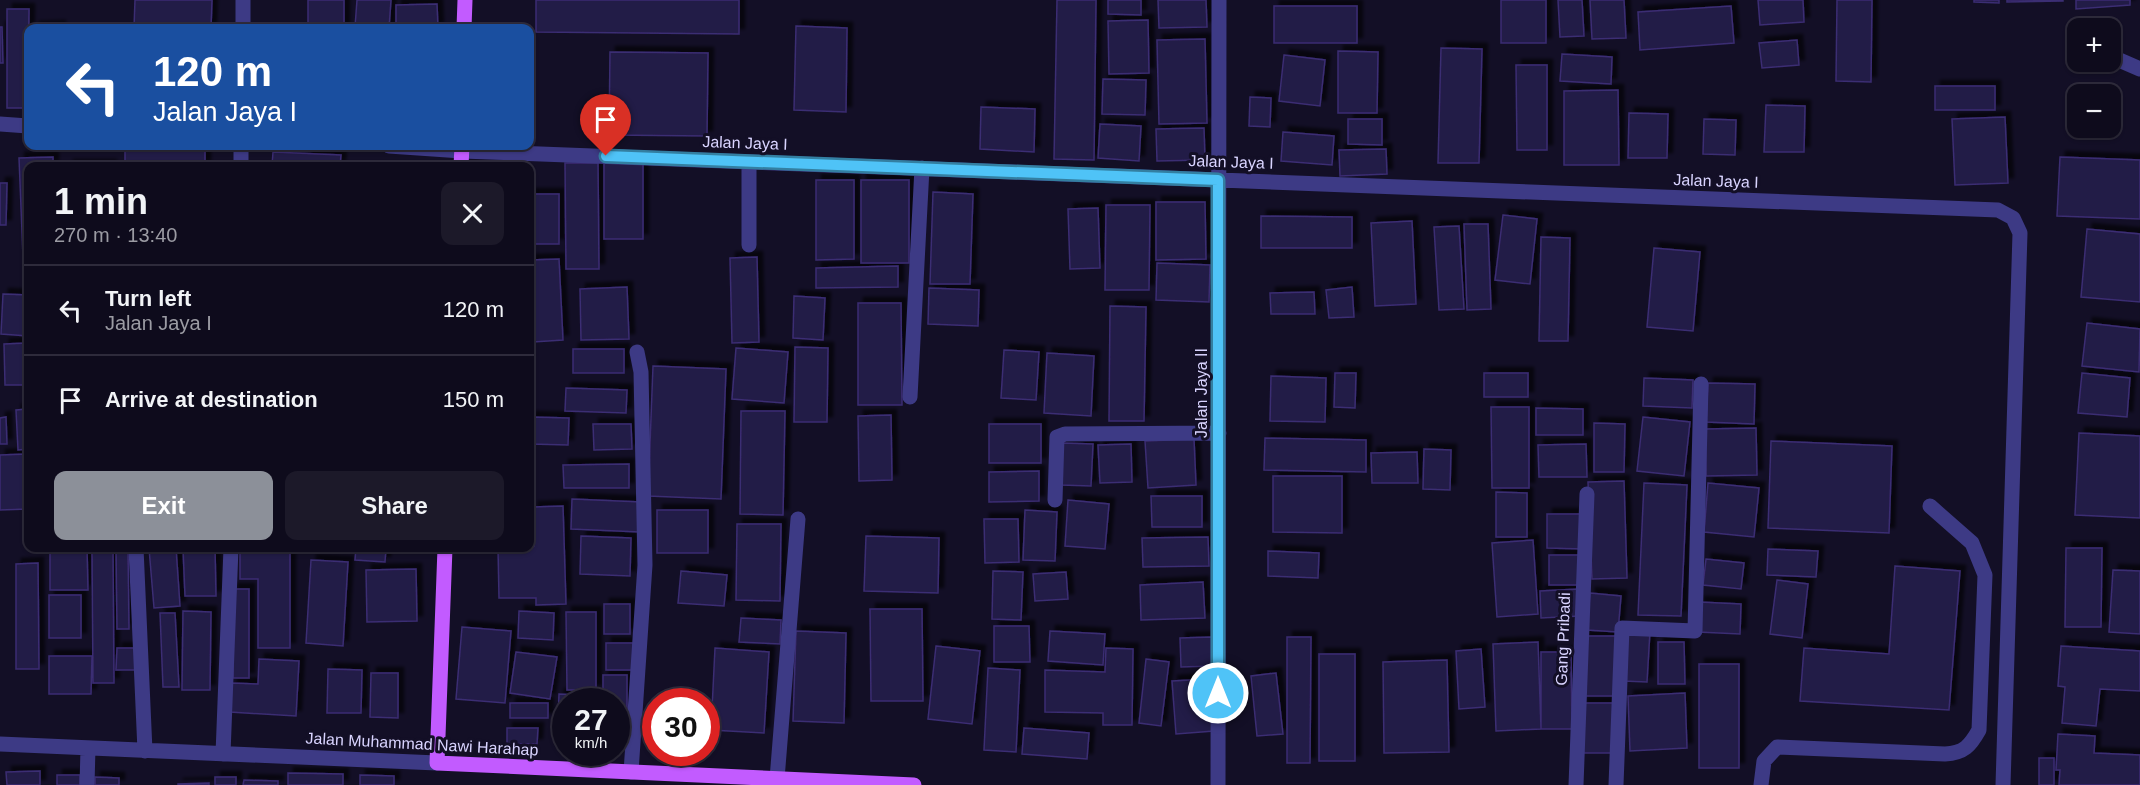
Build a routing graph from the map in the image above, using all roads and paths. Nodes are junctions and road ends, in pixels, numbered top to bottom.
1 (243, 0) edge
2 (465, 0) edge
3 (1219, 0) edge
4 (243, 24) edge
5 (465, 24) edge
6 (2121, 61) edge
7 (2140, 69) edge
8 (0, 124) edge
9 (24, 126) edge
10 (503, 150) edge
11 (749, 162) junction
12 (922, 168) junction
13 (1218, 180) junction
14 (749, 245) dead end
15 (637, 352) dead end
16 (1701, 384) dead end
17 (910, 397) dead end
18 (1219, 433) junction
19 (1587, 494) dead end
20 (1055, 500) dead end
21 (1930, 506) dead end
22 (798, 519) dead end
23 (136, 552) edge
24 (231, 552) edge
25 (446, 552) edge
26 (0, 744) edge
27 (88, 748) junction
28 (146, 751) junction
29 (223, 754) junction
30 (436, 763) junction
31 (631, 772) junction
32 (777, 779) junction
33 (862, 784) edge
34 (87, 785) edge
35 (914, 785) edge
36 (1218, 785) edge
37 (1576, 785) edge
38 (1617, 785) edge
39 (1761, 785) edge
40 (2003, 785) edge

1 - 4 street
2 - 5 main road
3 - 13 street, Jalan Jaya II
6 - 7 street
8 - 9 street
10 - 11 street, Jalan Jaya I
11 - 12 street, Jalan Jaya I
11 - 14 street
12 - 13 street, Jalan Jaya I
12 - 17 street
13 - 18 street, Jalan Jaya II
13 - 40 street, Jalan Jaya I
15 - 31 street
16 - 38 street
18 - 20 street
18 - 36 street, Jalan Jaya II
19 - 37 street, Gang Pribadi
21 - 39 street
22 - 32 street
23 - 28 street
24 - 29 street
25 - 30 main road
26 - 27 street, Jalan Muhammad Nawi Harahap
27 - 28 street, Jalan Muhammad Nawi Harahap
27 - 34 street
28 - 29 street, Jalan Muhammad Nawi Harahap
29 - 30 street, Jalan Muhammad Nawi Harahap
30 - 31 main road, Jalan Muhammad Nawi Harahap
31 - 32 main road, Jalan Muhammad Nawi Harahap
32 - 33 main road, Jalan Muhammad Nawi Harahap
33 - 35 main road, Jalan Muhammad Nawi Harahap

